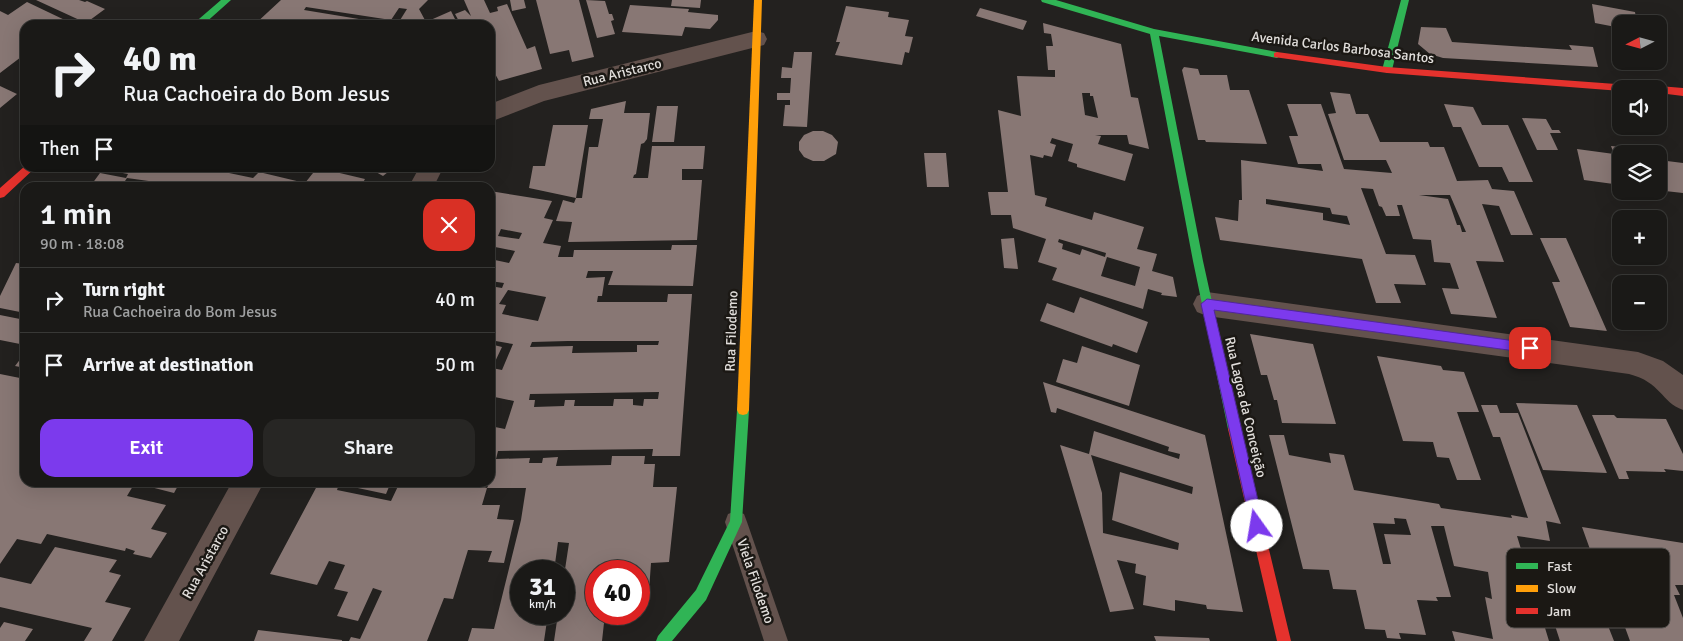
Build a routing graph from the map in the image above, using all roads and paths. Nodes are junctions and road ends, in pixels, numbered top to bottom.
1 (228, 0) edge
2 (758, 0) edge
3 (1045, 0) edge
4 (1406, 0) edge
5 (203, 20) edge
6 (1154, 32) junction
7 (756, 39) junction
8 (1387, 70) junction
9 (1612, 87) edge
10 (1667, 91) edge
11 (1683, 92) edge
12 (495, 111) edge
13 (26, 172) edge
14 (1, 195) edge
15 (1207, 304) junction
16 (1683, 397) edge
17 (246, 487) edge
18 (736, 522) junction
19 (161, 641) edge
20 (663, 641) edge
21 (776, 641) edge
22 (1284, 641) edge

1 - 5 street
2 - 7 street, Rua Filodemo
3 - 6 street, Avenida Carlos Barbosa Santos
4 - 8 street
6 - 8 street, Avenida Carlos Barbosa Santos
6 - 15 street, Rua Lagoa da Conceição
7 - 12 street, Rua Aristarco
7 - 18 street, Rua Filodemo
8 - 9 street, Avenida Carlos Barbosa Santos
10 - 11 street
13 - 14 street
15 - 16 street
15 - 22 street, Rua Lagoa da Conceição
17 - 19 street, Rua Aristarco
18 - 20 street, Rua Filodemo
18 - 21 lane, Viela Filodemo

